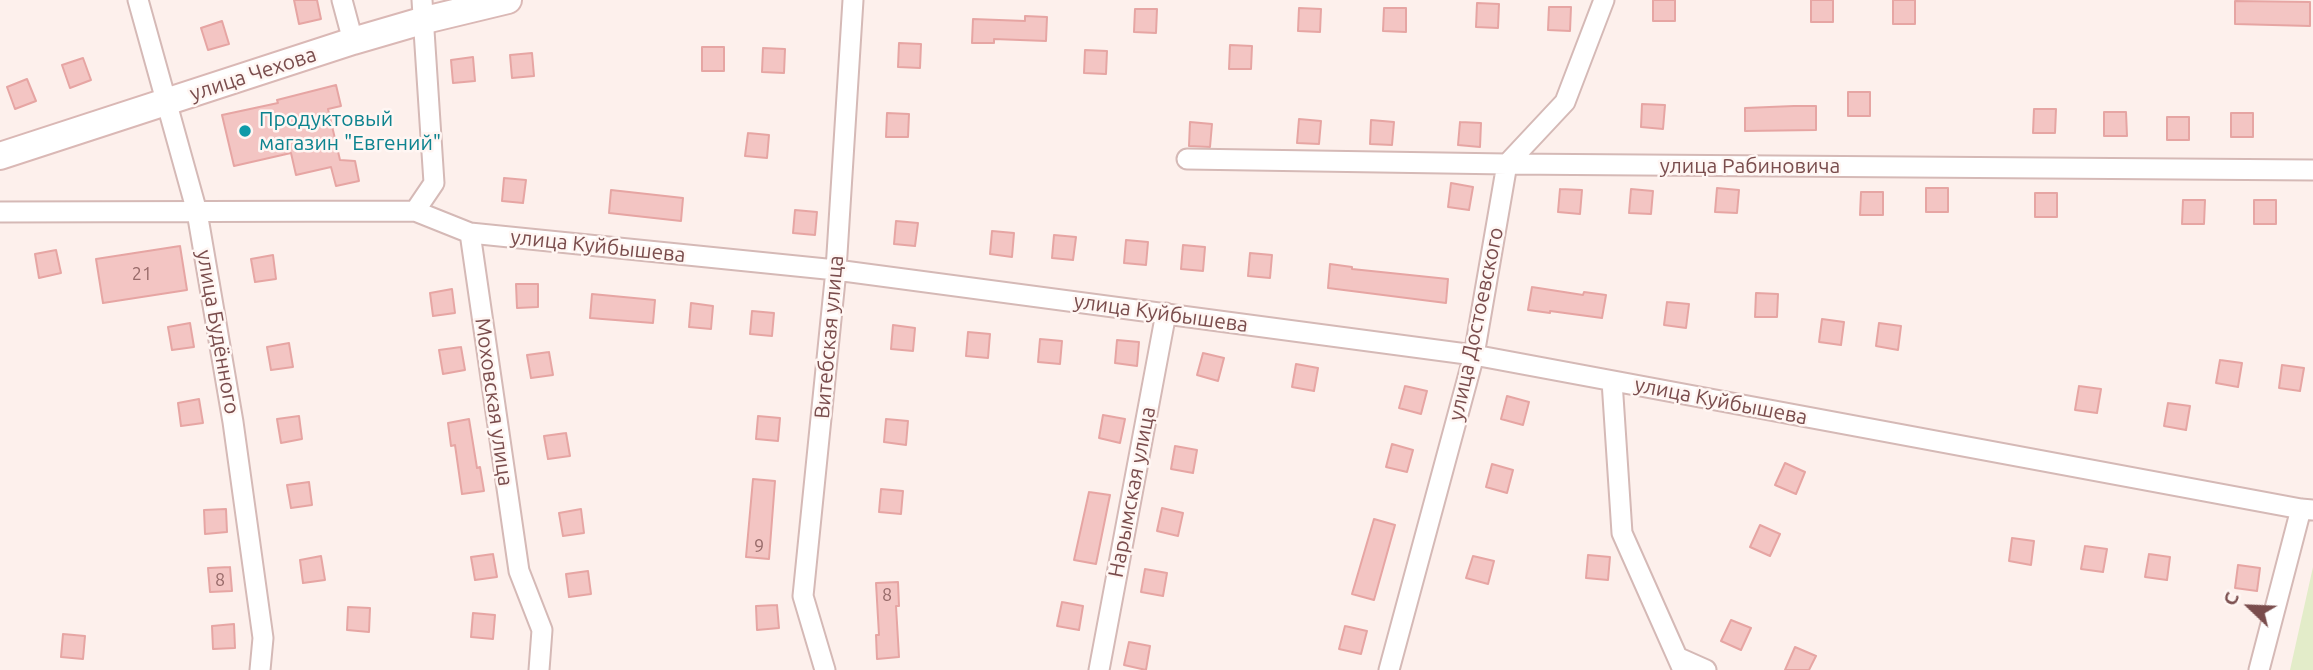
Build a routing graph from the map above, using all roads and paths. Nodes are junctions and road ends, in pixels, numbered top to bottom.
1 (138, 0) edge
2 (342, 0) edge
3 (508, 0) edge
4 (853, 0) edge
5 (1604, 0) edge
6 (423, 10) edge
7 (353, 41) junction
8 (166, 103) junction
9 (0, 156) edge
10 (1186, 159) dead end
11 (1507, 164) junction
12 (2313, 170) edge
13 (415, 211) junction
14 (0, 212) edge
15 (197, 212) junction
16 (470, 233) junction
17 (836, 270) junction
18 (1166, 313) junction
19 (1474, 355) junction
20 (1612, 381) junction
21 (2307, 510) edge
22 (1681, 664) edge
23 (260, 670) edge
24 (538, 670) edge
25 (825, 670) edge
26 (1099, 670) edge
27 (1389, 670) edge
28 (1706, 670) edge
29 (2259, 670) edge

1 - 8 street, улица Будённого
2 - 7 street
3 - 6 street, улица Чехова
4 - 17 street, Витебская улица
5 - 11 street
6 - 7 street, улица Чехова
6 - 13 street
7 - 8 street, улица Чехова
8 - 9 street, улица Чехова
8 - 15 street, улица Будённого
10 - 11 street, улица Рабиновича
11 - 12 street, улица Рабиновича
11 - 19 street, улица Достоевского
13 - 15 street, улица Куйбышева
13 - 16 street, улица Куйбышева
14 - 15 street, улица Куйбышева
15 - 23 street, улица Будённого
16 - 17 street, улица Куйбышева
16 - 24 street, Моховская улица
17 - 18 street, улица Куйбышева
17 - 25 street, Витебская улица
18 - 19 street, улица Куйбышева
18 - 26 street, Нарымская улица
19 - 20 street, улица Куйбышева
19 - 27 street, улица Достоевского
20 - 21 street, улица Куйбышева
20 - 22 street
21 - 29 street
22 - 28 street

